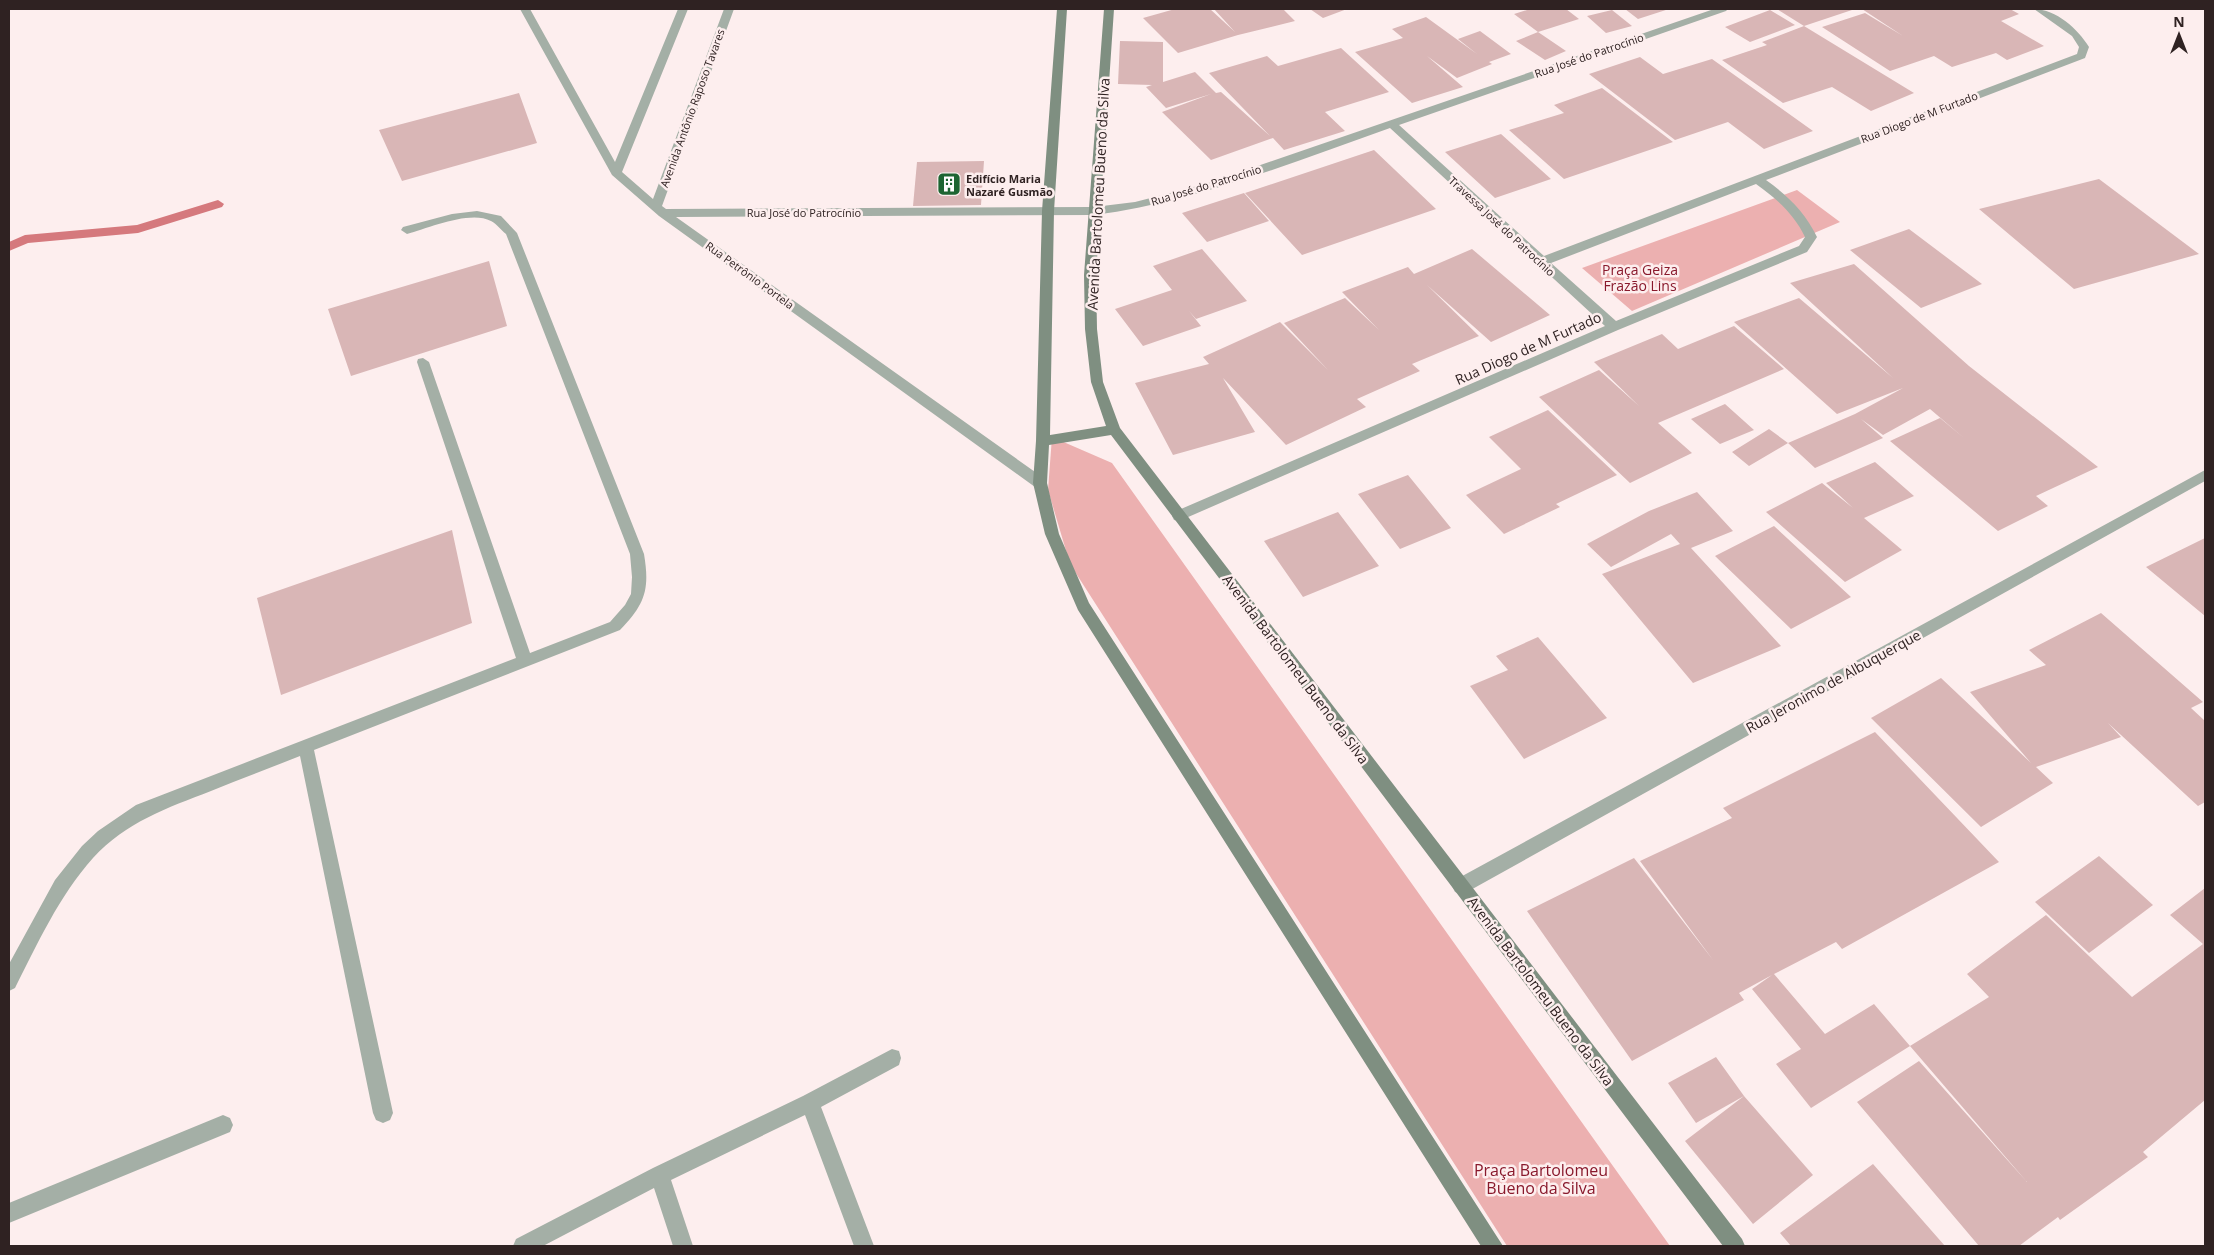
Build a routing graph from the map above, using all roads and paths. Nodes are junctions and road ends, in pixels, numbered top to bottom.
1 (524, 9) edge
2 (683, 9) edge
3 (729, 9) edge
4 (1062, 9) edge
5 (1110, 9) edge
6 (1723, 9) edge
7 (2039, 9) edge
8 (1392, 124) junction
9 (616, 174) junction
10 (1757, 178) junction
11 (659, 210) junction
12 (1048, 211) junction
13 (1094, 211) junction
14 (406, 230) dead end
15 (1541, 262) junction
16 (1614, 326) junction
17 (423, 362) dead end
18 (1114, 430) junction
19 (1043, 441) junction
20 (2205, 475) edge
21 (1040, 483) junction
22 (1179, 516) junction
23 (525, 661) junction
24 (306, 748) junction
25 (1461, 886) junction
26 (9, 982) edge
27 (892, 1058) dead end
28 (810, 1103) junction
29 (383, 1113) dead end
30 (223, 1125) dead end
31 (660, 1175) junction
32 (9, 1213) edge
33 (523, 1246) edge
34 (683, 1246) edge
35 (864, 1246) edge
36 (1493, 1246) edge
37 (1735, 1246) edge

1 - 9 street, Rua Petrônio Portela
2 - 9 street
3 - 11 street, Avenida Antônio Raposo Tavares
4 - 12 street
5 - 13 street, Avenida Bartolomeu Bueno da Silva
6 - 8 street, Rua José do Patrocínio
7 - 10 street, Rua Diogo de M Furtado
8 - 13 street, Rua José do Patrocínio
8 - 15 street, Travessa José do Patrocínio
9 - 11 street, Rua Petrônio Portela
10 - 15 street, Rua Diogo de M Furtado
10 - 16 street, Rua Diogo de M Furtado
11 - 12 street, Rua José do Patrocínio
11 - 21 street, Rua Petrônio Portela
12 - 13 street, Rua José do Patrocínio
12 - 19 street
13 - 18 street, Avenida Bartolomeu Bueno da Silva
14 - 23 street
15 - 16 street, Travessa José do Patrocínio
16 - 22 street, Rua Diogo de M Furtado
17 - 23 street
18 - 19 street
18 - 22 street, Avenida Bartolomeu Bueno da Silva
19 - 21 street
20 - 25 street, Rua Jeronimo de Albuquerque
21 - 36 street
22 - 25 street, Avenida Bartolomeu Bueno da Silva
23 - 24 street
24 - 26 street
24 - 29 street
25 - 37 street, Avenida Bartolomeu Bueno da Silva
27 - 28 street
28 - 31 street
28 - 35 street
30 - 32 street
31 - 33 street
31 - 34 street

